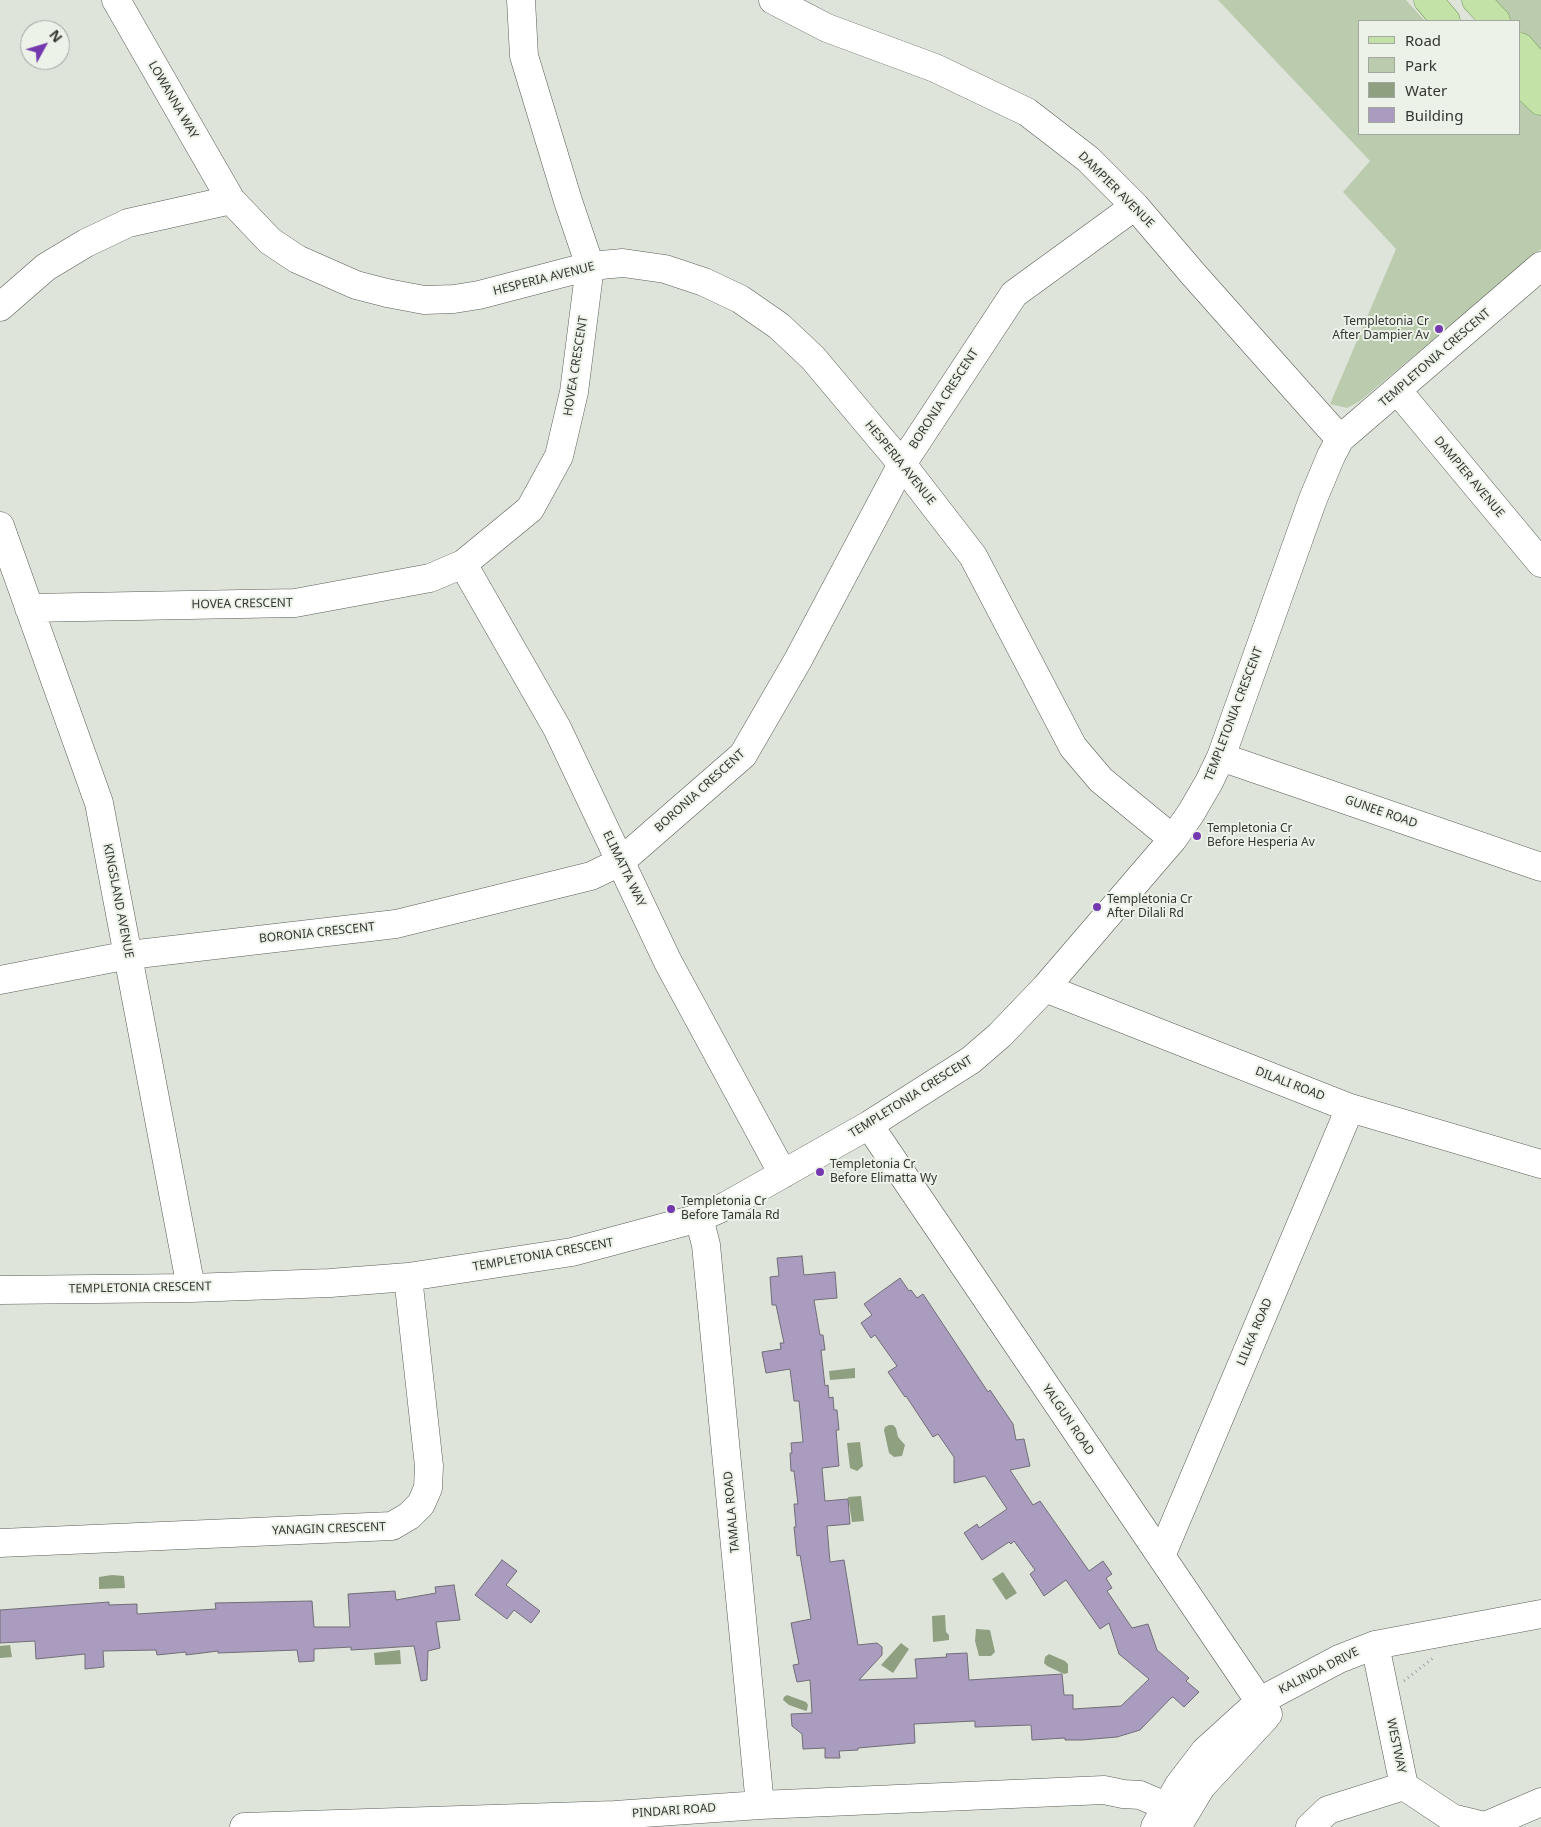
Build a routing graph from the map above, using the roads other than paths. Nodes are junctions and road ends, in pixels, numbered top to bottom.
1 (116, 0) edge
2 (521, 0) edge
3 (773, 0) edge
4 (1428, 0) edge
5 (1476, 0) edge
6 (1445, 20) edge
7 (1495, 20) edge
8 (1521, 48) edge
9 (1541, 71) edge
10 (1521, 83) edge
11 (1541, 101) edge
12 (231, 200) junction
13 (1135, 206) junction
14 (590, 266) junction
15 (1541, 266) edge
16 (0, 307) edge
17 (1396, 390) junction
18 (1340, 440) junction
19 (902, 464) junction
20 (0, 526) edge
21 (1541, 563) edge
22 (463, 564) junction
23 (29, 608) junction
24 (1220, 757) junction
25 (1173, 839) junction
26 (620, 862) junction
27 (1541, 867) edge
28 (129, 954) junction
29 (0, 980) edge
30 (1045, 988) junction
31 (1350, 1108) junction
32 (869, 1125) junction
33 (1541, 1164) edge
34 (783, 1174) junction
35 (700, 1218) junction
36 (408, 1277) junction
37 (191, 1288) junction
38 (0, 1290) edge
39 (0, 1543) edge
40 (1161, 1556) junction
41 (1541, 1614) edge
42 (1541, 1630) edge
43 (1376, 1651) junction
44 (1264, 1708) junction
45 (1404, 1786) junction
46 (1541, 1802) edge
47 (760, 1805) junction
48 (1176, 1809) edge
49 (615, 1821) edge
50 (1485, 1826) edge
51 (244, 1827) edge
52 (1310, 1827) edge

1 - 12 street, LOWANNA WAY
2 - 14 street, HOVEA CRESCENT
3 - 13 street, DAMPIER AVENUE
4 - 6 main road
5 - 7 main road
8 - 9 main road
10 - 11 main road
12 - 14 street, HESPERIA AVENUE
12 - 16 street
13 - 18 street, DAMPIER AVENUE
13 - 19 street, BORONIA CRESCENT
14 - 19 street, HESPERIA AVENUE
14 - 22 street, HOVEA CRESCENT
15 - 17 street, TEMPLETONIA CRESCENT
17 - 18 street, TEMPLETONIA CRESCENT
17 - 21 street, DAMPIER AVENUE
18 - 24 street, TEMPLETONIA CRESCENT
19 - 25 street, HESPERIA AVENUE
19 - 26 street, BORONIA CRESCENT
20 - 23 street, KINGSLAND AVENUE
22 - 23 street, HOVEA CRESCENT
22 - 26 street, ELIMATTA WAY
23 - 28 street, KINGSLAND AVENUE
24 - 25 street, TEMPLETONIA CRESCENT
24 - 27 street, GUNEE ROAD
25 - 30 street, TEMPLETONIA CRESCENT
26 - 28 street, BORONIA CRESCENT
26 - 34 street, ELIMATTA WAY
28 - 29 street, BORONIA CRESCENT
28 - 37 street, KINGSLAND AVENUE
30 - 31 street, DILALI ROAD
30 - 32 street, TEMPLETONIA CRESCENT
31 - 33 street, DILALI ROAD
31 - 40 street, LILIKA ROAD
32 - 34 street, TEMPLETONIA CRESCENT
32 - 40 street, YALGUN ROAD
34 - 35 street, TEMPLETONIA CRESCENT
35 - 36 street, TEMPLETONIA CRESCENT
35 - 47 street, TAMALA ROAD
36 - 37 street, TEMPLETONIA CRESCENT
36 - 39 street, YANAGIN CRESCENT
37 - 38 street, TEMPLETONIA CRESCENT
40 - 44 street, YALGUN ROAD
41 - 43 street, KALINDA DRIVE
42 - 43 street, KALINDA DRIVE
43 - 44 street, KALINDA DRIVE
43 - 45 street, WESTWAY
44 - 48 street, KALINDA DRIVE
45 - 50 street, WESTWAY
45 - 52 street
46 - 50 street, WESTWAY
47 - 48 street, PINDARI ROAD
47 - 49 street, PINDARI ROAD
49 - 51 street, PINDARI ROAD

